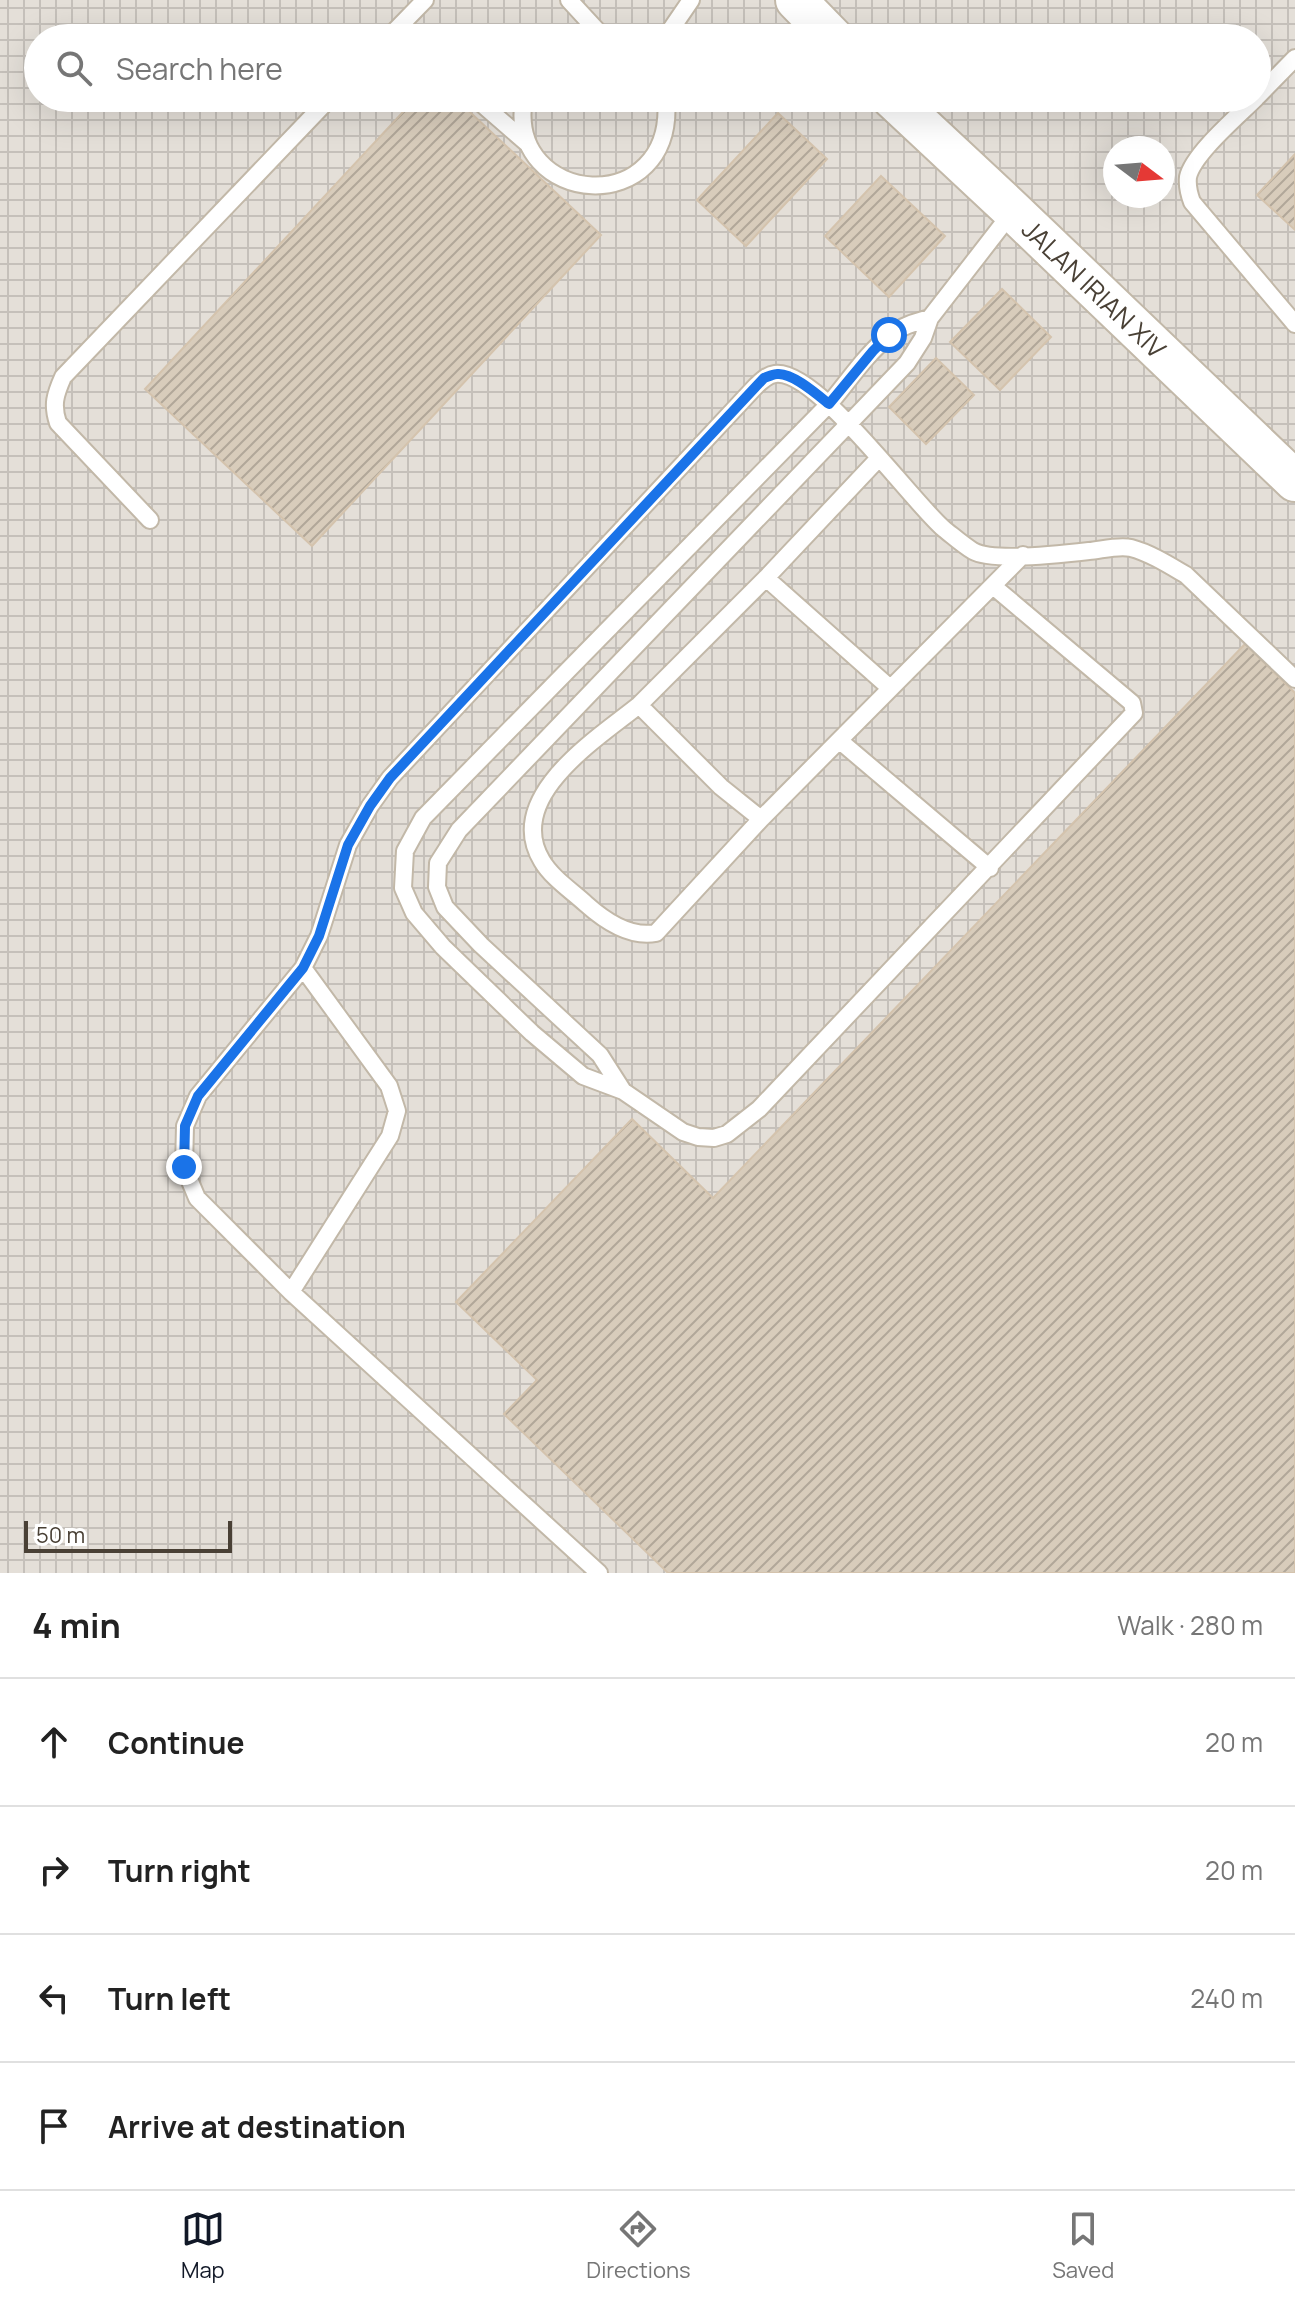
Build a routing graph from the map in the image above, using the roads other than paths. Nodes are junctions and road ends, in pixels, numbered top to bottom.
1 (425, 0) edge
2 (569, 0) edge
3 (691, 0) edge
4 (796, 0) edge
5 (405, 24) edge
6 (591, 24) edge
7 (675, 24) edge
8 (819, 24) edge
9 (1295, 58) edge
10 (1271, 82) edge
11 (317, 112) edge
12 (491, 112) edge
13 (522, 112) edge
14 (668, 112) edge
15 (907, 112) edge
16 (1241, 112) edge
17 (528, 144) junction
18 (1013, 211) junction
19 (930, 318) junction
20 (1295, 324) edge
21 (829, 404) junction
22 (848, 423) junction
23 (879, 458) junction
24 (1295, 481) edge
25 (150, 520) dead end
26 (1023, 555) junction
27 (766, 578) junction
28 (993, 586) junction
29 (1295, 679) edge
30 (890, 688) junction
31 (639, 705) junction
32 (840, 741) junction
33 (761, 819) junction
34 (990, 868) junction
35 (303, 968) junction
36 (623, 1091) junction
37 (291, 1292) junction
38 (599, 1573) edge

1 - 5 lane
2 - 6 lane
3 - 7 lane
4 - 8 street
9 - 10 lane
11 - 25 lane
12 - 17 lane
13 - 17 lane
14 - 17 lane
15 - 18 street, JALAN IRIAN XIV
16 - 20 lane
18 - 19 lane
18 - 24 street, JALAN IRIAN XIV
19 - 21 lane
19 - 22 lane
21 - 22 lane
21 - 35 lane
21 - 36 lane
22 - 23 lane
22 - 36 lane
23 - 26 lane
23 - 27 lane
26 - 28 lane
26 - 29 lane
27 - 30 lane
27 - 31 lane
28 - 30 lane
28 - 34 lane
30 - 32 lane
31 - 33 lane
31 - 33 lane
32 - 33 lane
32 - 34 lane
34 - 36 lane
35 - 37 lane
35 - 37 lane
37 - 38 lane

